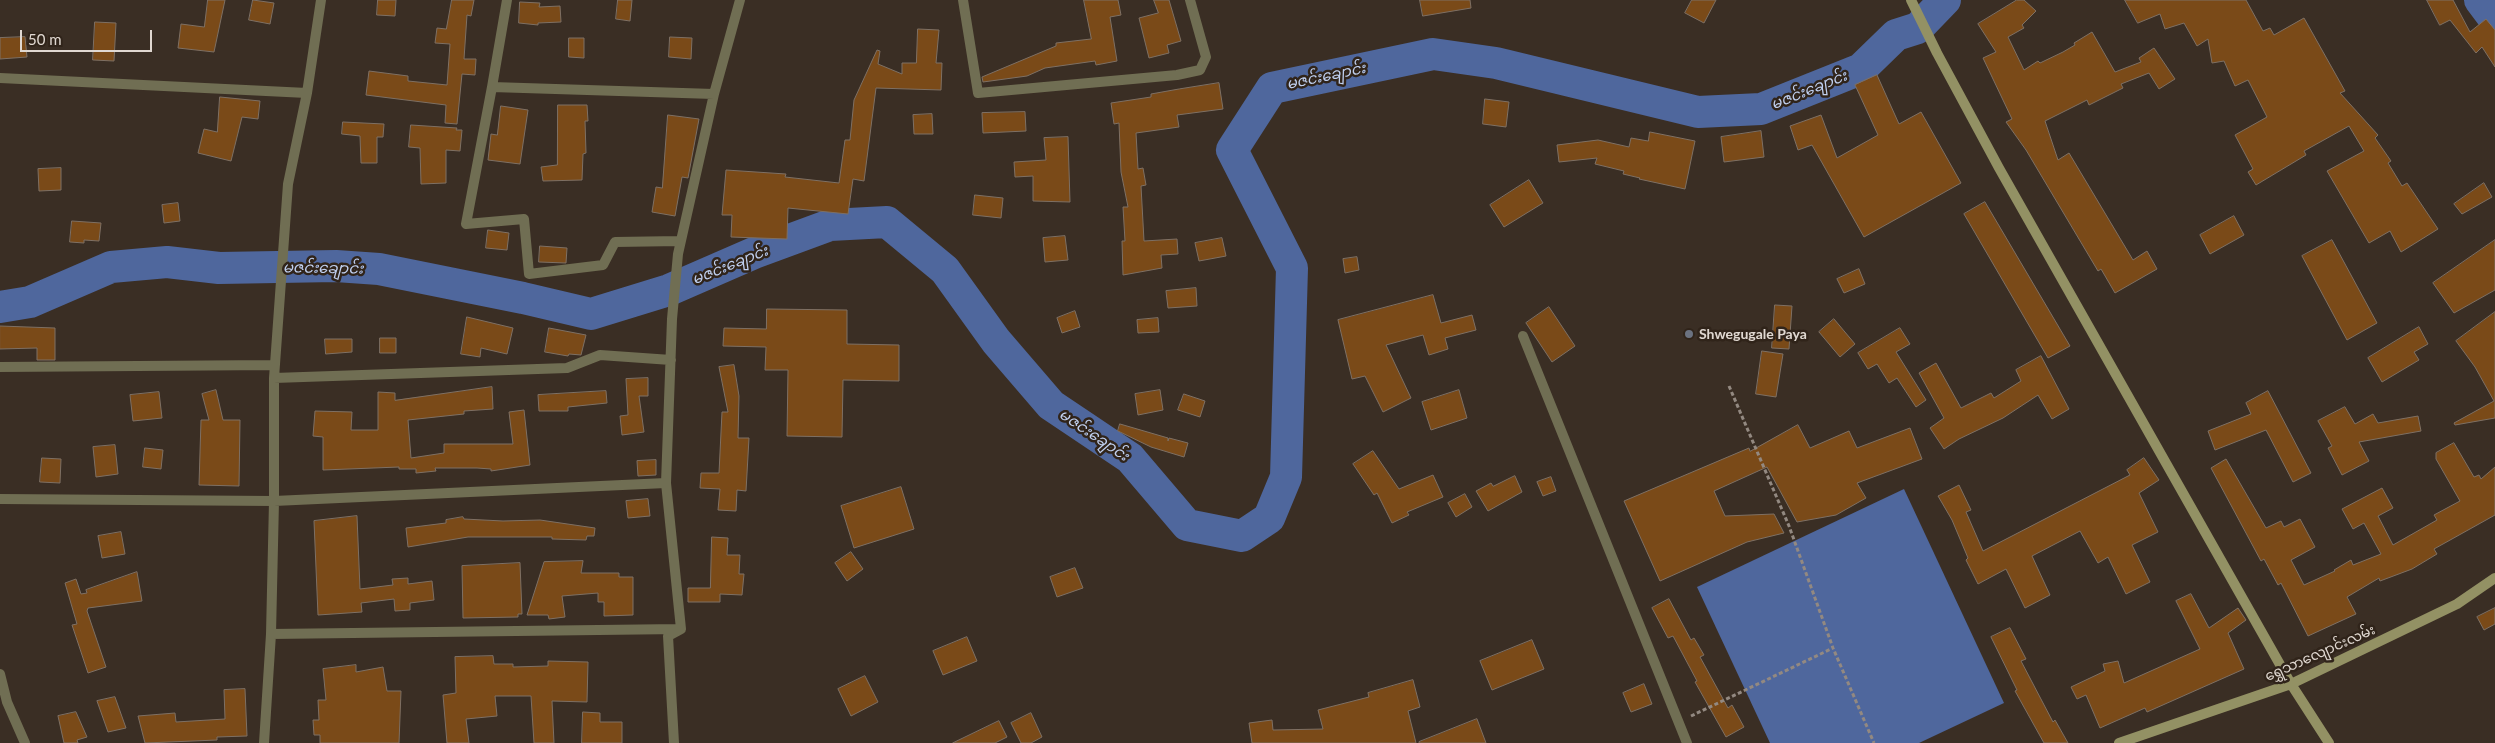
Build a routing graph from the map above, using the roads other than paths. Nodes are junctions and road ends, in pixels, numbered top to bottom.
1 (321, 0) edge
2 (507, 0) edge
3 (740, 0) edge
4 (963, 0) edge
5 (1190, 0) edge
6 (1911, 0) edge
7 (0, 78) edge
8 (492, 87) junction
9 (307, 93) junction
10 (714, 94) junction
11 (680, 241) junction
12 (1524, 336) dead end
13 (670, 360) junction
14 (275, 365) junction
15 (0, 367) edge
16 (274, 378) junction
17 (666, 483) junction
18 (0, 498) edge
19 (274, 501) junction
20 (2495, 578) edge
21 (681, 629) junction
22 (271, 634) junction
23 (0, 674) edge
24 (2291, 684) junction
25 (25, 743) edge
26 (264, 743) edge
27 (674, 743) edge
28 (1688, 743) edge
29 (2119, 743) edge
30 (2330, 743) edge

1 - 9 street
2 - 8 street
3 - 10 street
4 - 5 street
6 - 24 street
7 - 9 street
8 - 10 street
8 - 11 street
9 - 14 street
10 - 11 street
11 - 13 street
12 - 28 street
13 - 16 street
13 - 17 street
14 - 15 street
14 - 16 street
16 - 19 street
17 - 19 street
17 - 21 street
18 - 19 street
19 - 22 street
20 - 24 street, ရွှေသာလျောင်းလမ်း
21 - 22 street
21 - 27 street
22 - 26 street
23 - 25 street
24 - 29 street, ရွှေသာလျောင်းလမ်း
24 - 30 street

